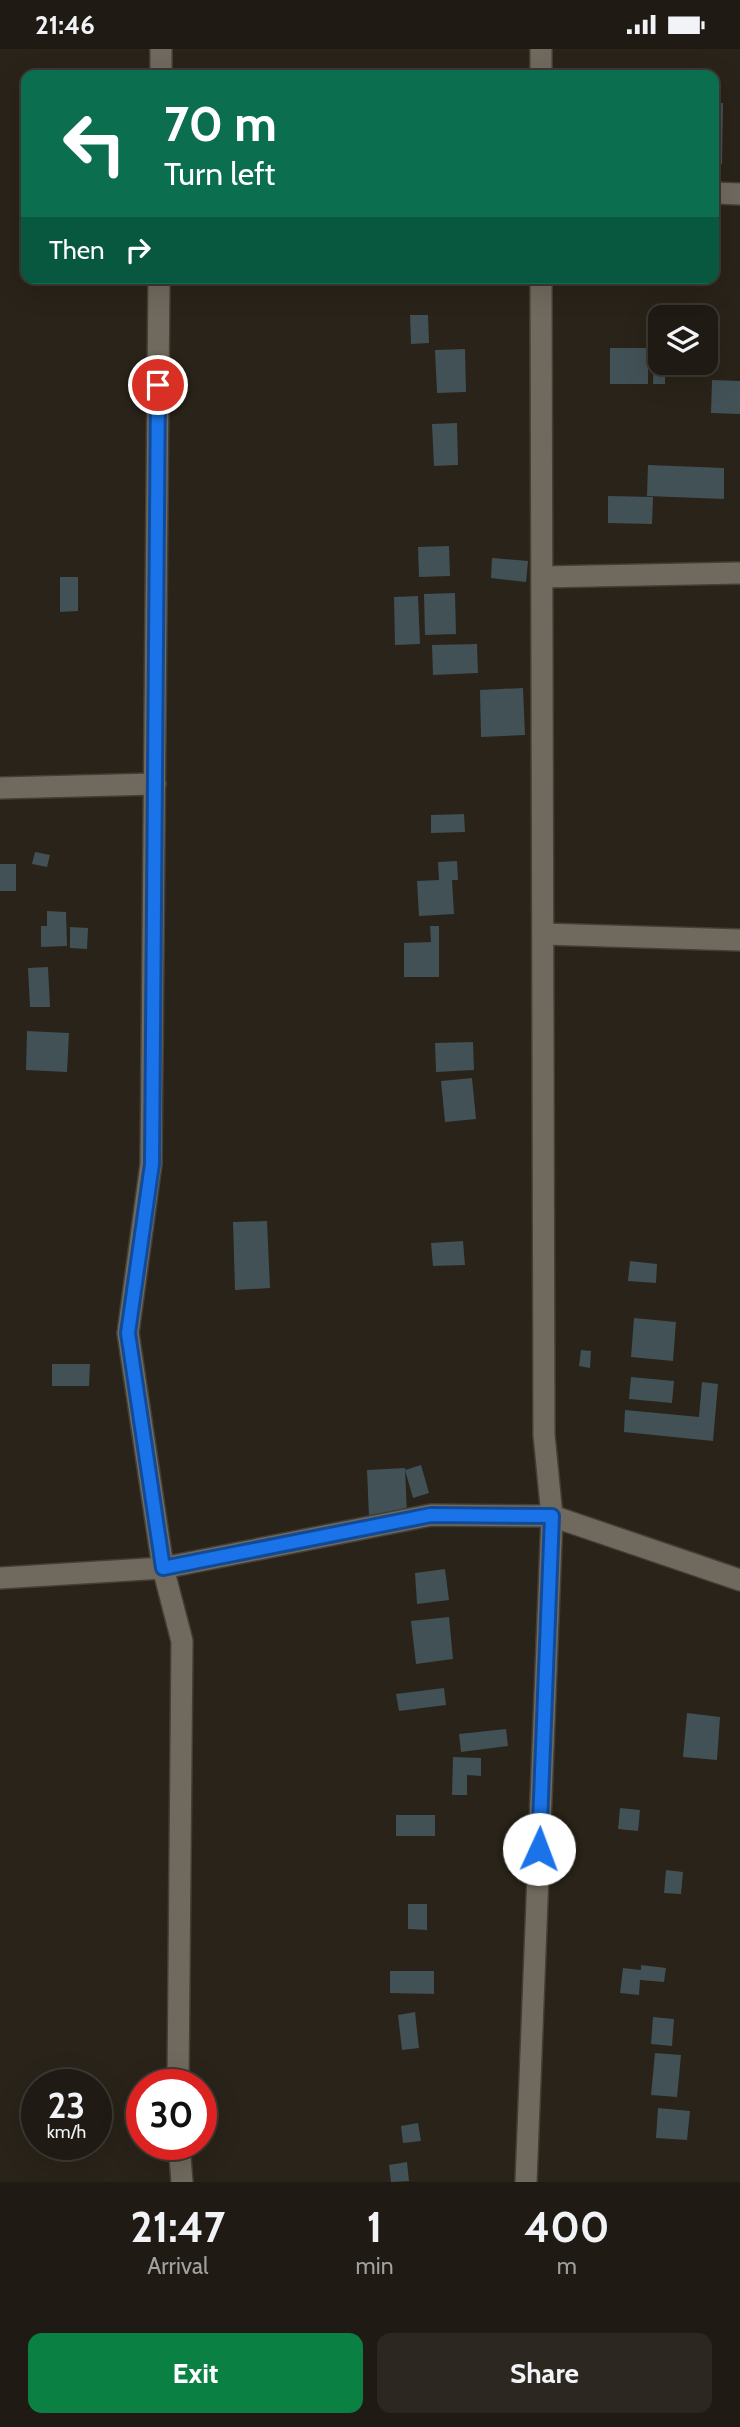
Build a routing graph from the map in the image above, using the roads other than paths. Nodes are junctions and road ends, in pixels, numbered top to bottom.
1 (161, 49) edge
2 (541, 49) edge
3 (161, 70) edge
4 (541, 70) edge
5 (719, 193) edge
6 (740, 194) edge
7 (159, 284) edge
8 (541, 284) edge
9 (740, 573) edge
10 (542, 577) junction
11 (155, 784) junction
12 (0, 788) edge
13 (543, 934) junction
14 (740, 940) edge
15 (552, 1516) junction
16 (163, 1568) junction
17 (0, 1578) edge
18 (740, 1580) edge
19 (178, 2069) edge
20 (180, 2160) edge
21 (182, 2182) edge
22 (526, 2182) edge

1 - 3 street
2 - 4 street
5 - 6 street
7 - 11 street
8 - 10 street
9 - 10 street
10 - 13 street
11 - 12 street
11 - 16 street
13 - 14 street
13 - 15 street
15 - 16 street
15 - 18 street
15 - 22 street
16 - 17 street
16 - 19 street
20 - 21 street

